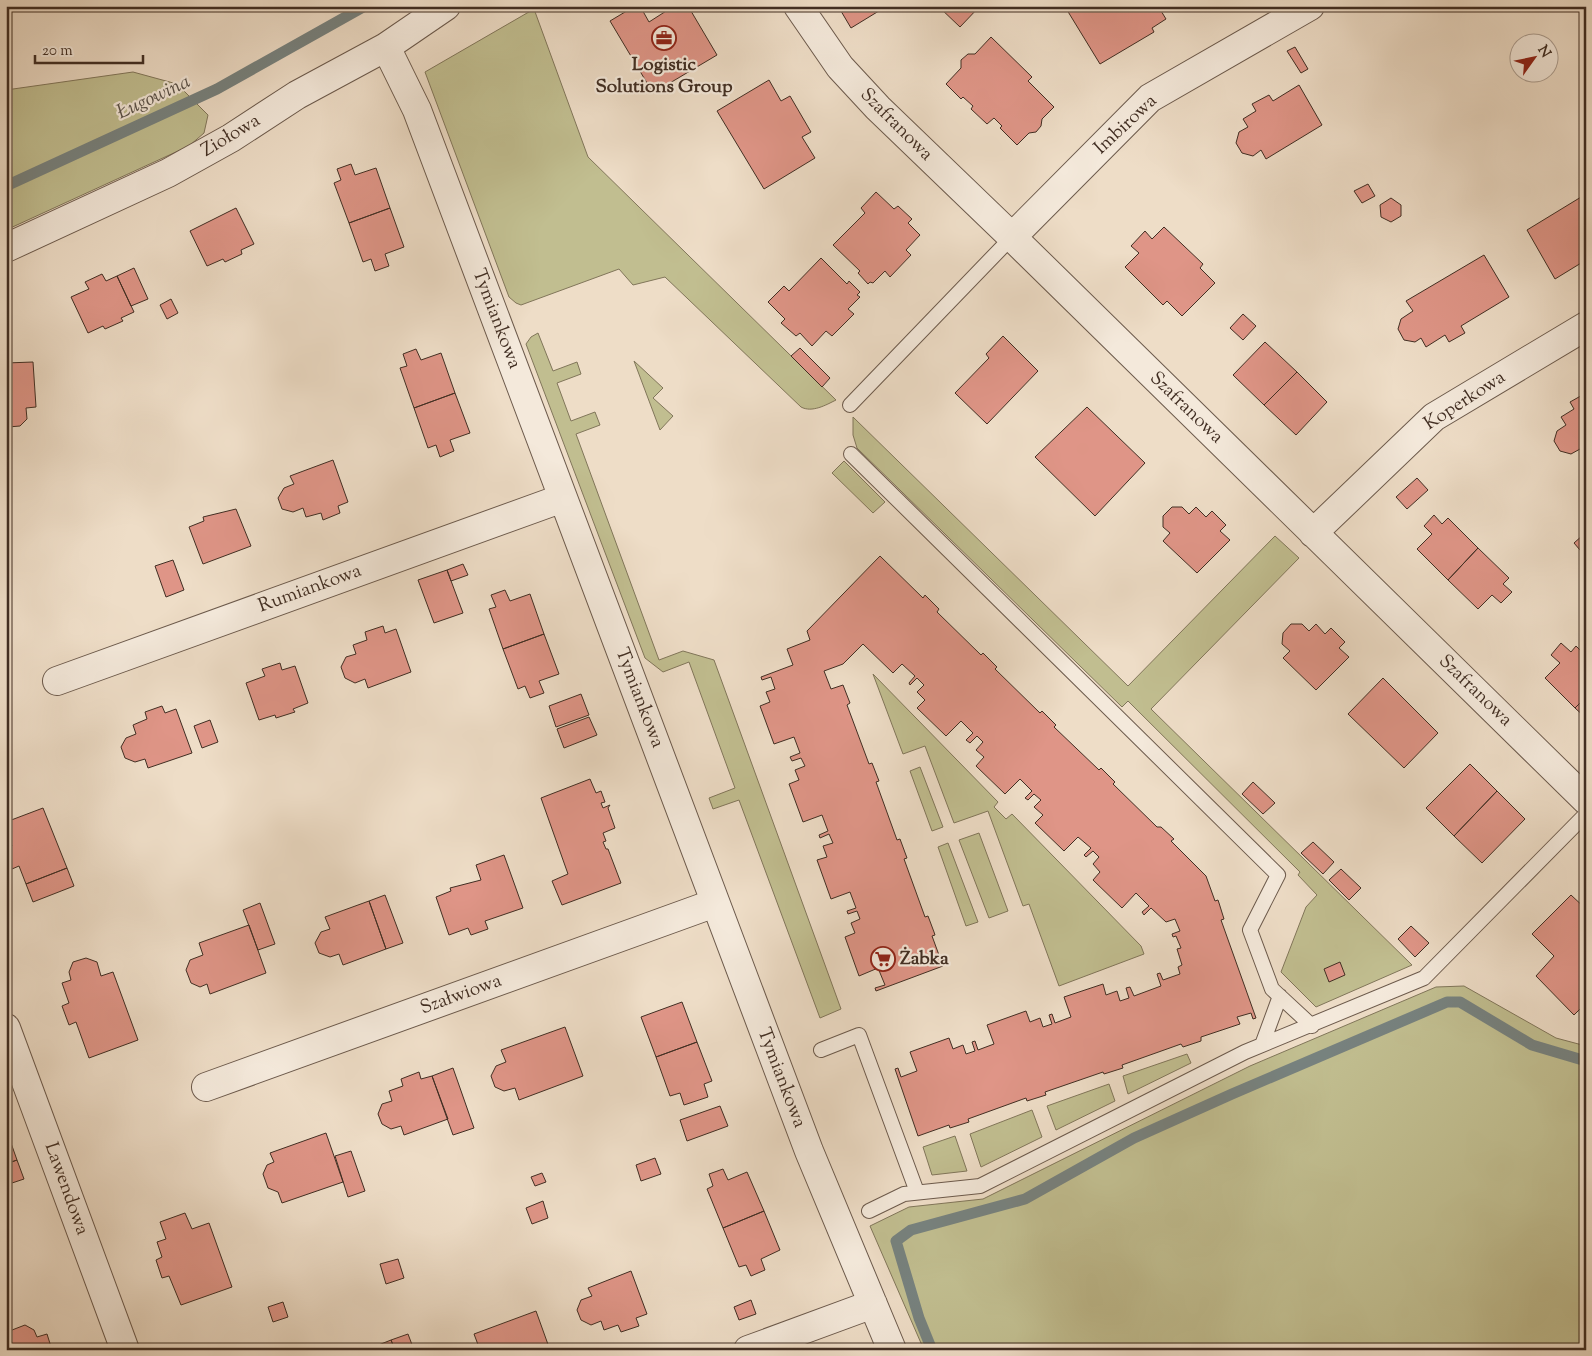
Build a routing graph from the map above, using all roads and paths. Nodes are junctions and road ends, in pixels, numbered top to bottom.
1 (446, 6) edge
2 (798, 6) edge
3 (1310, 6) edge
4 (386, 47) junction
5 (1012, 237) junction
6 (6, 248) edge
7 (1586, 326) edge
8 (850, 405) dead end
9 (851, 454) dead end
10 (563, 498) junction
11 (1313, 533) junction
12 (57, 681) dead end
13 (1586, 800) edge
14 (1586, 814) edge
15 (715, 903) junction
16 (1280, 996) junction
17 (1312, 1026) junction
18 (6, 1028) edge
19 (1262, 1045) junction
20 (821, 1050) dead end
21 (206, 1087) dead end
22 (917, 1192) junction
23 (869, 1211) dead end
24 (874, 1304) junction
25 (125, 1350) edge
26 (748, 1350) edge
27 (892, 1350) edge

1 - 4 street, Ziołowa
2 - 5 street, Szafranowa
3 - 5 street, Imbirowa
4 - 6 street, Ziołowa
4 - 10 street, Tymiankowa
5 - 8 lane
5 - 11 street, Szafranowa
7 - 11 street, Koperkowa
9 - 16 lane
10 - 12 street, Rumiankowa
10 - 15 street, Tymiankowa
11 - 13 street, Szafranowa
14 - 17 lane
15 - 21 street, Szałwiowa
15 - 24 street, Tymiankowa
16 - 17 lane
16 - 19 lane
17 - 19 lane
18 - 25 street, Lawendowa
19 - 22 lane
20 - 22 lane
22 - 23 lane
24 - 26 street
24 - 27 street, Tymiankowa

